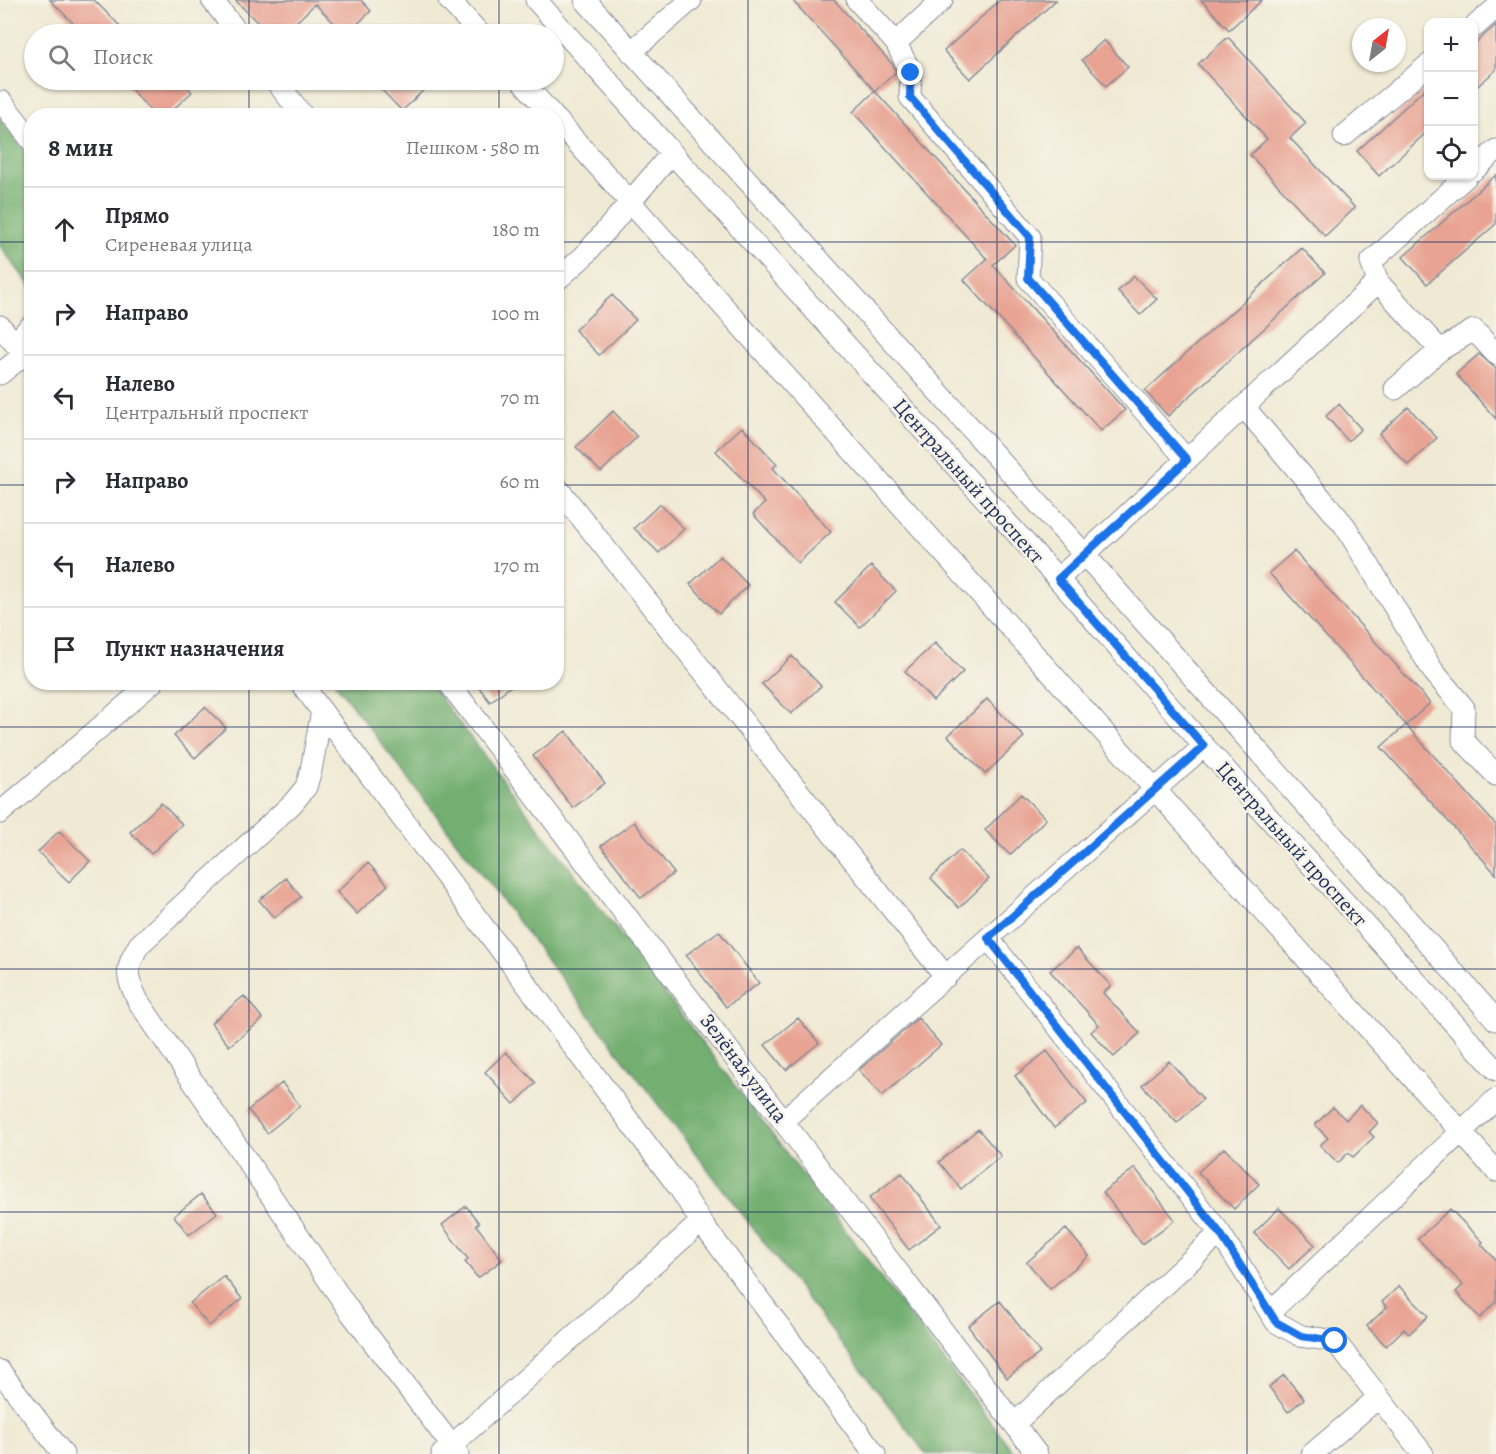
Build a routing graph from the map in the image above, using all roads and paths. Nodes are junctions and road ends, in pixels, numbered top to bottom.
1 (212, 0) edge
2 (449, 0) edge
3 (536, 0) edge
4 (585, 0) edge
5 (691, 0) edge
6 (857, 0) edge
7 (942, 0) edge
8 (1496, 8) edge
9 (1478, 23) edge
10 (231, 24) edge
11 (471, 24) edge
12 (557, 24) edge
13 (564, 32) edge
14 (896, 43) junction
15 (631, 52) junction
16 (1424, 68) edge
17 (283, 90) edge
18 (530, 90) edge
19 (2, 102) dead end
20 (297, 108) edge
21 (546, 108) edge
22 (564, 128) edge
23 (24, 131) edge
24 (1344, 136) dead end
25 (1496, 150) edge
26 (672, 153) junction
27 (1478, 166) edge
28 (1463, 180) edge
29 (631, 201) junction
30 (564, 274) edge
31 (1378, 282) junction
32 (0, 326) edge
33 (1440, 350) junction
34 (24, 354) edge
35 (1496, 354) edge
36 (24, 361) edge
37 (0, 374) edge
38 (1395, 388) dead end
39 (1244, 407) junction
40 (1187, 460) junction
41 (564, 496) edge
42 (1085, 555) junction
43 (1058, 579) junction
44 (144, 690) edge
45 (306, 690) edge
46 (454, 690) edge
47 (322, 711) junction
48 (1204, 746) junction
49 (1496, 775) edge
50 (1156, 789) junction
51 (0, 813) edge
52 (988, 938) junction
53 (946, 977) junction
54 (1496, 1020) edge
55 (1496, 1070) edge
56 (1496, 1099) edge
57 (784, 1120) junction
58 (1461, 1131) junction
59 (1496, 1171) edge
60 (701, 1222) junction
61 (1220, 1233) junction
62 (1270, 1312) junction
63 (0, 1371) edge
64 (1379, 1396) junction
65 (1014, 1424) junction
66 (450, 1451) edge
67 (63, 1454) edge
68 (875, 1454) edge
69 (1037, 1454) edge
70 (1312, 1454) edge
71 (1423, 1454) edge

1 - 10 street
2 - 11 street
3 - 12 street, Центральный проспект
4 - 15 street, Центральный проспект
5 - 15 street
6 - 14 street
7 - 14 street
8 - 9 street
13 - 26 street, Центральный проспект
14 - 40 street
15 - 42 street, Центральный проспект
16 - 24 street
17 - 20 street
18 - 21 street
19 - 23 street
22 - 29 street
25 - 27 street
26 - 29 street
26 - 43 street, Центральный проспект
28 - 31 street
29 - 30 street
29 - 50 street
31 - 33 street
31 - 39 street
32 - 34 street
33 - 35 street
33 - 38 street
36 - 37 street
39 - 40 street
39 - 49 street
40 - 42 street
41 - 53 street
42 - 43 street
42 - 54 street, Центральный проспект
43 - 48 street, Центральный проспект
44 - 51 street
45 - 47 street
46 - 57 street, Зелёная улица
47 - 60 street
47 - 66 street
48 - 50 street
48 - 55 street, Центральный проспект
50 - 52 street
50 - 58 street
52 - 53 street
52 - 61 street
53 - 57 street
56 - 58 street
57 - 65 street, Зелёная улица
58 - 59 street
58 - 62 street
60 - 66 street
60 - 68 street
61 - 62 street
61 - 65 street
62 - 64 street
63 - 67 street
64 - 70 street
64 - 71 street
65 - 69 street, Зелёная улица

